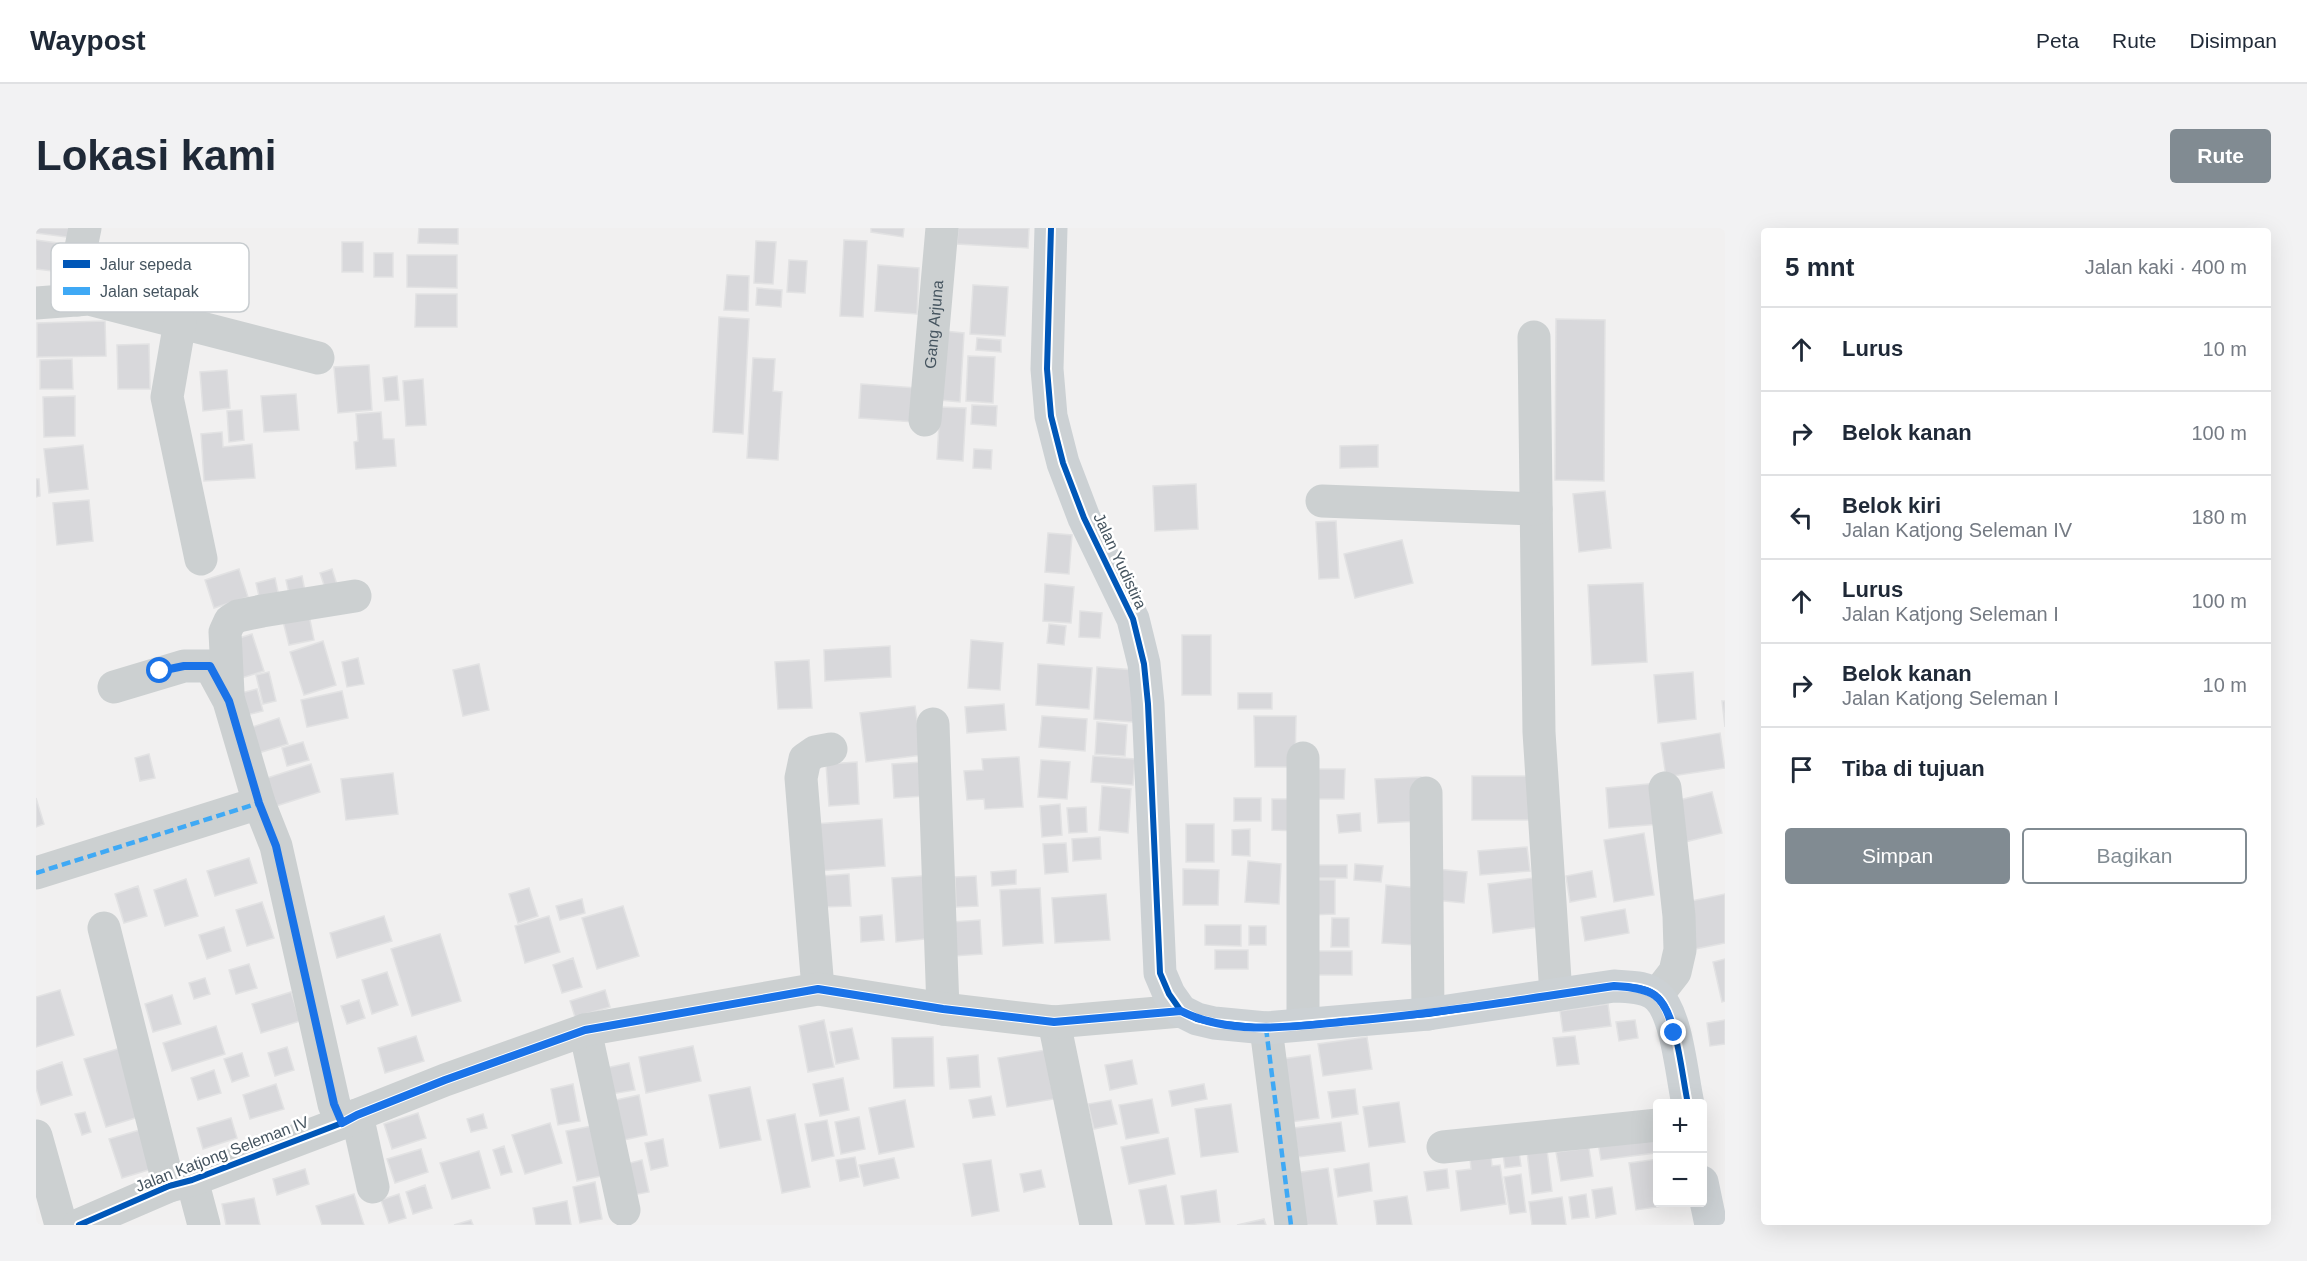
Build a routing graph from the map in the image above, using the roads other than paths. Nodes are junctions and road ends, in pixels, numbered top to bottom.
1 (85, 228) edge
2 (942, 228) edge
3 (1051, 228) edge
4 (82, 243) edge
5 (51, 302) edge
6 (36, 303) edge
7 (140, 312) edge
8 (180, 322) junction
9 (1534, 337) dead end
10 (318, 358) dead end
11 (925, 420) dead end
12 (1322, 501) dead end
13 (1536, 509) junction
14 (201, 559) dead end
15 (355, 596) dead end
16 (114, 687) dead end
17 (229, 701) junction
18 (933, 724) dead end
19 (831, 748) dead end
20 (1303, 758) dead end
21 (1665, 788) dead end
22 (1426, 793) dead end
23 (259, 803) junction
24 (36, 873) edge
25 (104, 928) dead end
26 (818, 989) junction
27 (1556, 995) junction
28 (1657, 995) junction
29 (943, 1009) junction
30 (1181, 1011) junction
31 (1428, 1014) junction
32 (1054, 1022) junction
33 (1303, 1024) junction
34 (1266, 1028) junction
35 (585, 1030) junction
36 (1687, 1099) edge
37 (349, 1119) junction
38 (1653, 1126) edge
39 (36, 1136) edge
40 (1443, 1147) dead end
41 (180, 1183) junction
42 (373, 1187) dead end
43 (1707, 1204) edge
44 (624, 1210) dead end
45 (61, 1225) edge
46 (79, 1225) edge
47 (204, 1225) edge
48 (1096, 1225) edge
49 (1291, 1225) edge
50 (1712, 1225) edge

1 - 4 street
2 - 11 street, Gang Arjuna
3 - 30 street, Jalan Yudistira
5 - 6 street
7 - 8 street
8 - 10 street
8 - 14 street
9 - 13 street
12 - 13 street
13 - 27 street
15 - 17 street
16 - 17 street
17 - 23 street
18 - 29 street
19 - 26 street
20 - 33 street
21 - 28 street
22 - 31 street
23 - 24 street
23 - 37 street
25 - 41 street
26 - 29 street, Jalan Katjong Seleman IV
26 - 35 street, Jalan Katjong Seleman IV
27 - 28 street
27 - 31 street
28 - 36 street
29 - 32 street, Jalan Katjong Seleman IV
30 - 32 street, Jalan Katjong Seleman IV
30 - 34 street
31 - 33 street
32 - 48 street
33 - 34 street
34 - 49 street
35 - 37 street, Jalan Katjong Seleman IV
35 - 44 street
37 - 41 street, Jalan Katjong Seleman IV
37 - 42 street
38 - 40 street
39 - 45 street
41 - 46 street, Jalan Katjong Seleman IV
41 - 47 street
43 - 50 street

